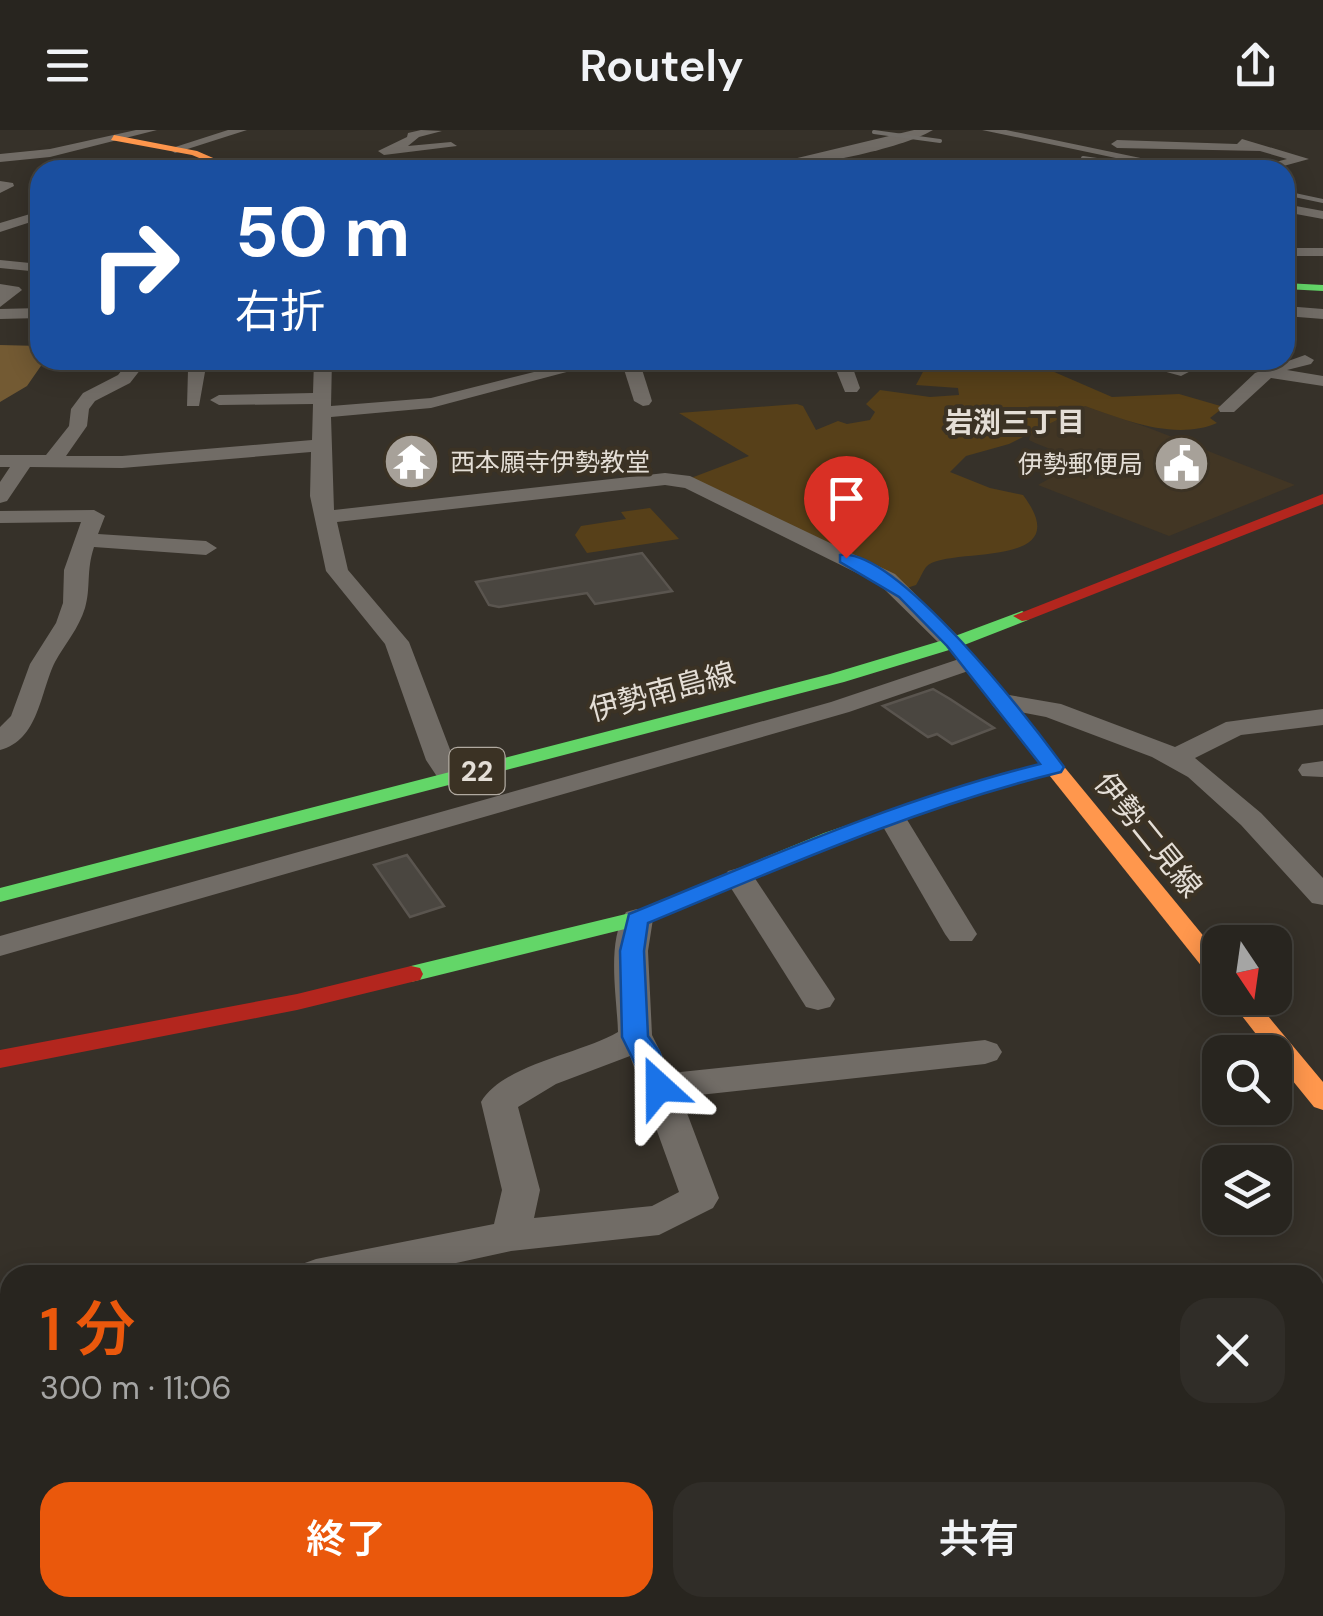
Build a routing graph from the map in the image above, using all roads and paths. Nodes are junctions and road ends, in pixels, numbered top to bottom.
1 (86, 130) edge
2 (151, 130) edge
3 (242, 130) edge
4 (394, 130) edge
5 (433, 130) edge
6 (927, 130) edge
7 (990, 130) edge
8 (1178, 131) edge
9 (1076, 132) edge
10 (412, 135) junction
11 (114, 138) junction
12 (1041, 139) junction
13 (0, 144) edge
14 (451, 146) dead end
15 (1259, 148) junction
16 (175, 149) junction
17 (1083, 150) junction
18 (61, 151) junction
19 (850, 151) junction
20 (0, 158) edge
21 (1303, 158) junction
22 (215, 160) edge
23 (804, 160) edge
24 (873, 160) edge
25 (1133, 160) joint
26 (1224, 160) edge
27 (1295, 160) edge
28 (1323, 163) edge
29 (1295, 210) edge
30 (1323, 214) edge
31 (30, 220) edge
32 (0, 228) edge
33 (1295, 250) edge
34 (1323, 252) edge
35 (0, 264) edge
36 (30, 267) edge
37 (30, 276) edge
38 (1295, 287) edge
39 (1323, 288) edge
40 (4, 298) edge
41 (30, 298) edge
42 (30, 309) edge
43 (1295, 311) edge
44 (1323, 314) edge
45 (131, 370) edge
46 (197, 370) edge
47 (323, 370) edge
48 (492, 370) edge
49 (563, 370) edge
50 (633, 370) edge
51 (845, 370) edge
52 (1275, 370) edge
53 (1266, 372) junction
54 (1323, 382) edge
55 (851, 388) dead end
56 (219, 400) dead end
57 (643, 401) dead end
58 (193, 402) dead end
59 (321, 402) junction
60 (1227, 408) dead end
61 (321, 444) junction
62 (0, 461) edge
63 (24, 461) junction
64 (51, 462) junction
65 (0, 498) edge
66 (1323, 499) edge
67 (325, 516) junction
68 (0, 518) edge
69 (84, 540) junction
70 (206, 548) dead end
71 (961, 653) junction
72 (1003, 702) junction
73 (1323, 717) edge
74 (0, 742) edge
75 (1175, 758) junction
76 (1053, 767) junction
77 (452, 778) junction
78 (892, 818) junction
79 (739, 877) junction
80 (0, 896) edge
81 (1323, 896) edge
82 (637, 919) junction
83 (961, 934) dead end
84 (0, 946) edge
85 (1202, 950) edge
86 (818, 1000) dead end
87 (1254, 1015) edge
88 (635, 1037) junction
89 (985, 1052) dead end
90 (0, 1059) edge
91 (659, 1087) junction
92 (1323, 1100) edge
93 (511, 1236) junction
94 (386, 1265) edge

1 - 11 street
2 - 11 street
3 - 16 street
4 - 10 street
5 - 10 street
6 - 19 street
7 - 12 street
8 - 15 street
9 - 12 street
10 - 14 street
11 - 16 main road
11 - 18 street
12 - 17 street
13 - 18 street
15 - 17 street
15 - 21 street
16 - 22 main road
17 - 25 street
18 - 20 street
19 - 23 street
19 - 24 street
21 - 27 street
21 - 28 street
25 - 26 street
29 - 30 street
31 - 32 street
33 - 34 street
35 - 36 street
37 - 40 street
38 - 39 main road
40 - 41 street
40 - 42 street
43 - 44 street
45 - 64 street
46 - 58 street
47 - 59 street
48 - 59 street
49 - 59 street
50 - 57 street
51 - 55 street
52 - 53 street
53 - 54 street
53 - 60 street
56 - 59 street
59 - 61 street
61 - 64 street
61 - 67 street
62 - 63 street
63 - 64 street
63 - 65 street
66 - 71 main road, 伊勢南島線 / 22
67 - 71 street
67 - 77 street
68 - 69 street
69 - 70 street
69 - 74 street
71 - 72 main road, 伊勢二見線
71 - 77 main road, 伊勢南島線 / 22
71 - 84 street
72 - 75 street
72 - 76 main road, 伊勢二見線
73 - 75 street
75 - 81 street
76 - 78 main road
76 - 85 main road, 伊勢二見線
77 - 80 main road, 伊勢南島線 / 22
78 - 79 main road
78 - 83 street
79 - 82 main road
79 - 86 street
82 - 88 street
82 - 90 main road
87 - 92 main road
88 - 91 street
88 - 93 street
89 - 91 street
91 - 93 street
93 - 94 street

